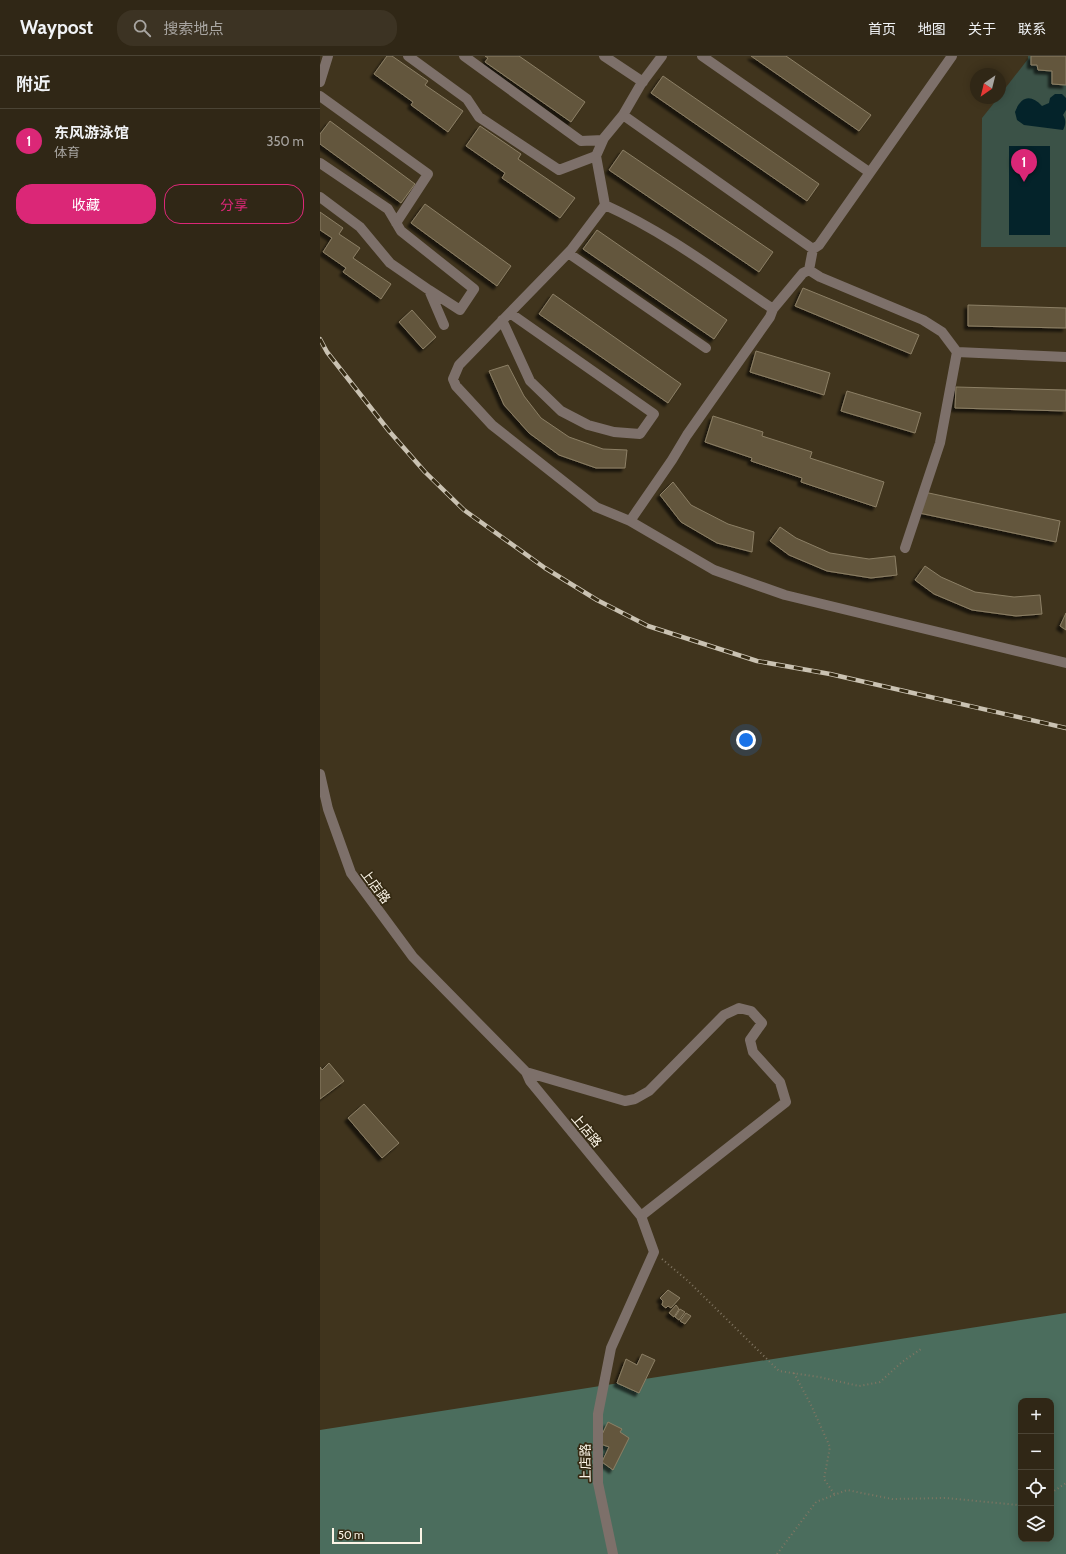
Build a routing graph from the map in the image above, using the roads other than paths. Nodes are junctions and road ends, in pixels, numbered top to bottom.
1 (328, 56) edge
2 (408, 56) edge
3 (464, 56) edge
4 (604, 56) edge
5 (662, 56) edge
6 (702, 56) edge
7 (952, 56) edge
8 (320, 82) edge
9 (643, 82) junction
10 (320, 96) edge
11 (623, 115) junction
12 (603, 140) junction
13 (596, 156) junction
14 (320, 162) edge
15 (869, 172) junction
16 (320, 198) edge
17 (604, 205) junction
18 (396, 223) junction
19 (813, 249) junction
20 (568, 253) junction
21 (808, 270) junction
22 (429, 290) junction
23 (773, 309) junction
24 (506, 316) junction
25 (444, 324) dead end
26 (706, 348) dead end
27 (957, 352) junction
28 (1066, 357) edge
29 (630, 521) junction
30 (905, 548) dead end
31 (1066, 663) edge
32 (320, 774) edge
33 (526, 1072) junction
34 (641, 1216) junction
35 (613, 1554) edge

1 - 8 street
2 - 13 street
3 - 12 street
4 - 9 street
5 - 9 street
6 - 15 street
7 - 15 street
9 - 11 street
10 - 18 street
11 - 12 street
11 - 19 street
12 - 13 street
13 - 17 street
14 - 18 street
15 - 19 street
16 - 22 street
17 - 20 street
17 - 23 street
18 - 22 street
19 - 21 street
20 - 24 street
20 - 26 street
21 - 23 street
21 - 27 street
22 - 25 street
23 - 29 street
24 - 24 street
24 - 29 street
27 - 28 street
27 - 30 street
29 - 31 street
32 - 33 street, 上店路
33 - 34 street, 上店路
33 - 34 street
34 - 35 street, 上店路

